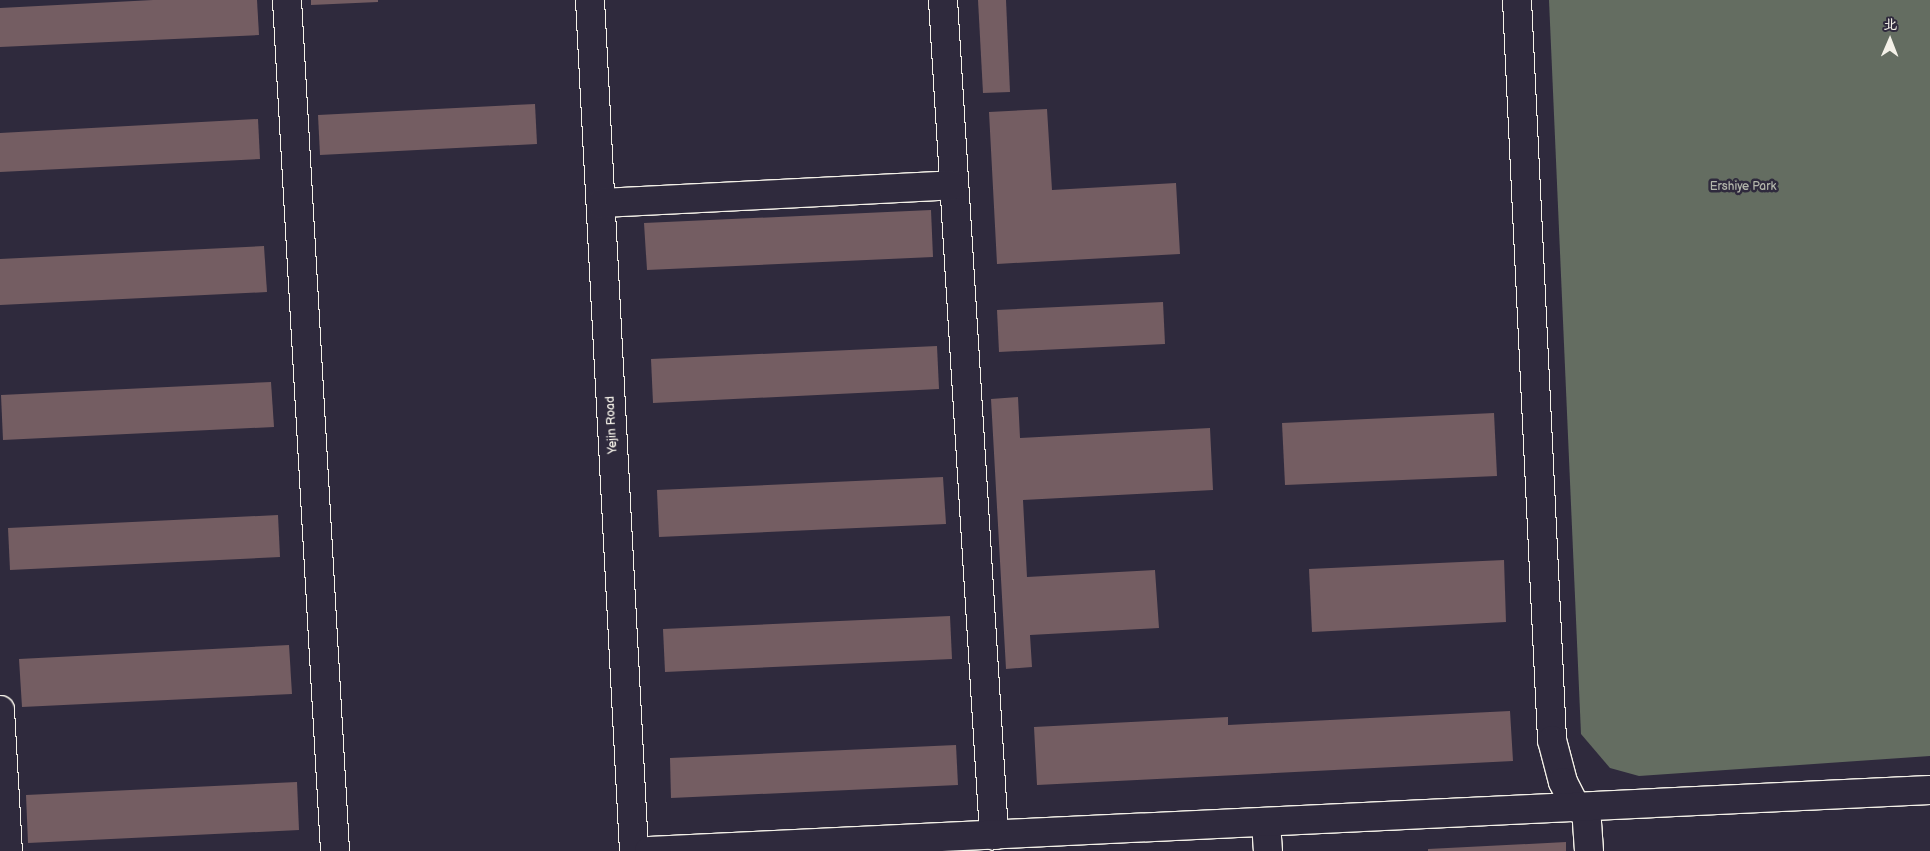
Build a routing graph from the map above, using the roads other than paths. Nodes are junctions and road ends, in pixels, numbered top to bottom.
1 (287, 0) edge
2 (590, 0) edge
3 (943, 0) edge
4 (1517, 0) edge
5 (954, 185) junction
6 (600, 203) junction
7 (0, 710) edge
8 (1930, 790) edge
9 (1581, 808) junction
10 (1266, 822) junction
11 (994, 835) junction
12 (8, 851) edge
13 (335, 851) edge
14 (634, 851) edge
15 (649, 851) edge
16 (1268, 851) edge
17 (1589, 851) edge

1 - 13 street
2 - 6 street, Yejin Road
3 - 5 street
4 - 9 street
5 - 6 street
5 - 11 street
6 - 14 street, Yejin Road
7 - 12 street
8 - 9 street
9 - 10 street
9 - 17 street
10 - 11 street
10 - 16 street
11 - 15 street

